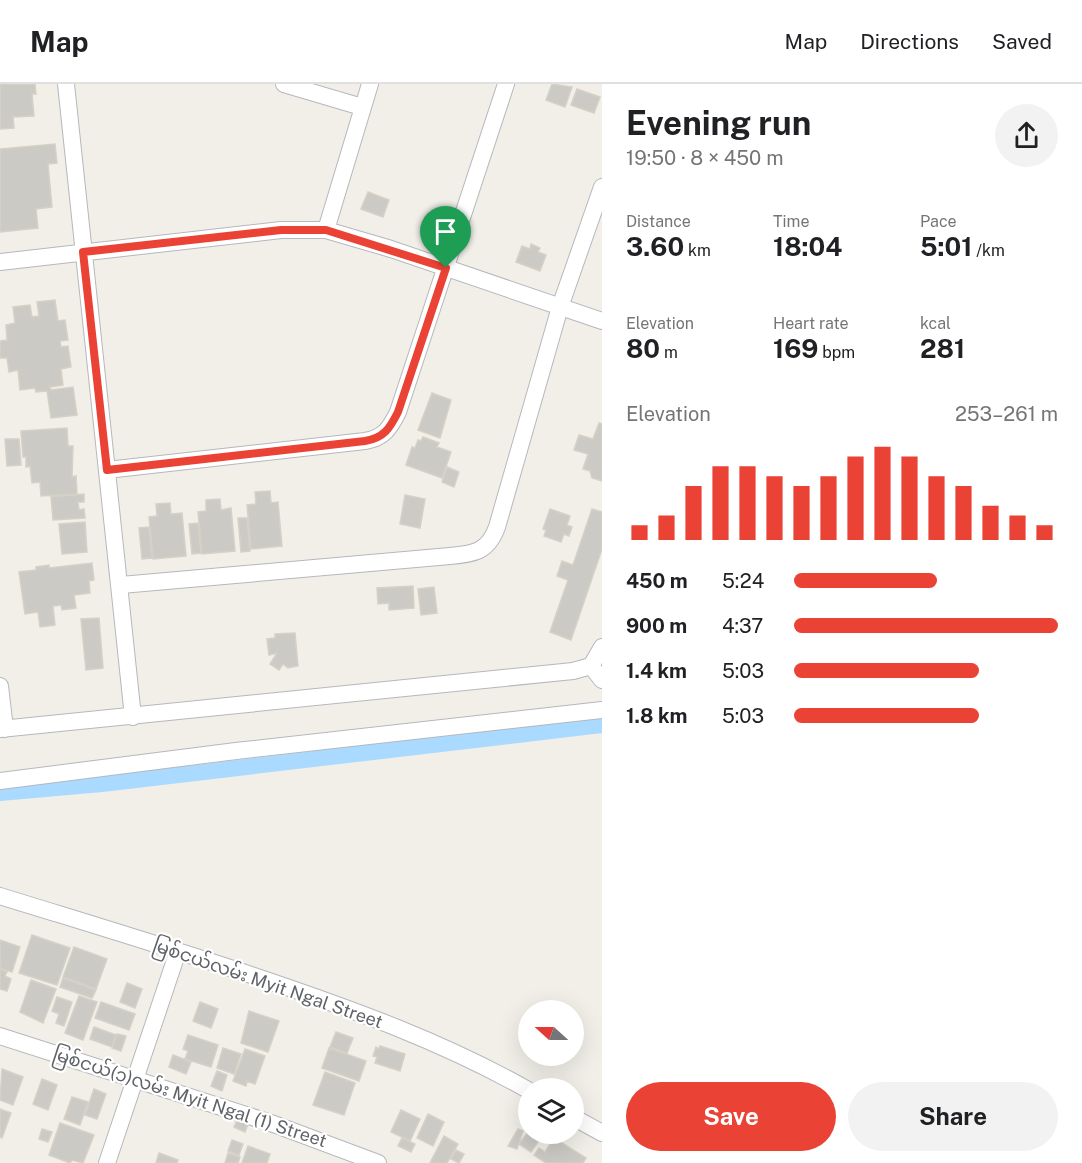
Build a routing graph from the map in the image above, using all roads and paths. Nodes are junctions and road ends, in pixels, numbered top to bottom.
1 (66, 84) edge
2 (284, 84) edge
3 (370, 84) edge
4 (506, 84) edge
5 (362, 107) junction
6 (602, 187) edge
7 (326, 230) junction
8 (83, 252) junction
9 (0, 262) edge
10 (446, 268) junction
11 (560, 307) junction
12 (602, 321) edge
13 (107, 470) junction
14 (121, 585) junction
15 (602, 647) edge
16 (591, 666) junction
17 (602, 680) edge
18 (0, 686) edge
19 (602, 710) edge
20 (133, 717) junction
21 (2, 729) edge
22 (0, 781) edge
23 (0, 896) edge
24 (178, 951) junction
25 (0, 1036) edge
26 (134, 1078) junction
27 (518, 1085) edge
28 (584, 1122) edge
29 (602, 1133) edge
30 (106, 1163) edge
31 (378, 1163) edge

1 - 8 street
2 - 5 street
3 - 5 street
4 - 10 street
5 - 7 street
6 - 11 street
7 - 8 street
7 - 10 street
8 - 9 street
8 - 13 street
10 - 11 street
10 - 13 street
11 - 12 street
11 - 14 street
13 - 14 street
14 - 20 street
15 - 16 street
16 - 17 street
16 - 20 street
18 - 21 street
19 - 22 street
20 - 21 street
23 - 24 street, မြစ်ငယ်လမ်း Myit Ngal Street
24 - 26 street
24 - 27 street, မြစ်ငယ်လမ်း Myit Ngal Street
25 - 26 street, မြစ်ငယ်(၁)လမ်း Myit Ngal (1) Street
26 - 30 street
26 - 31 street, မြစ်ငယ်(၁)လမ်း Myit Ngal (1) Street
28 - 29 street

